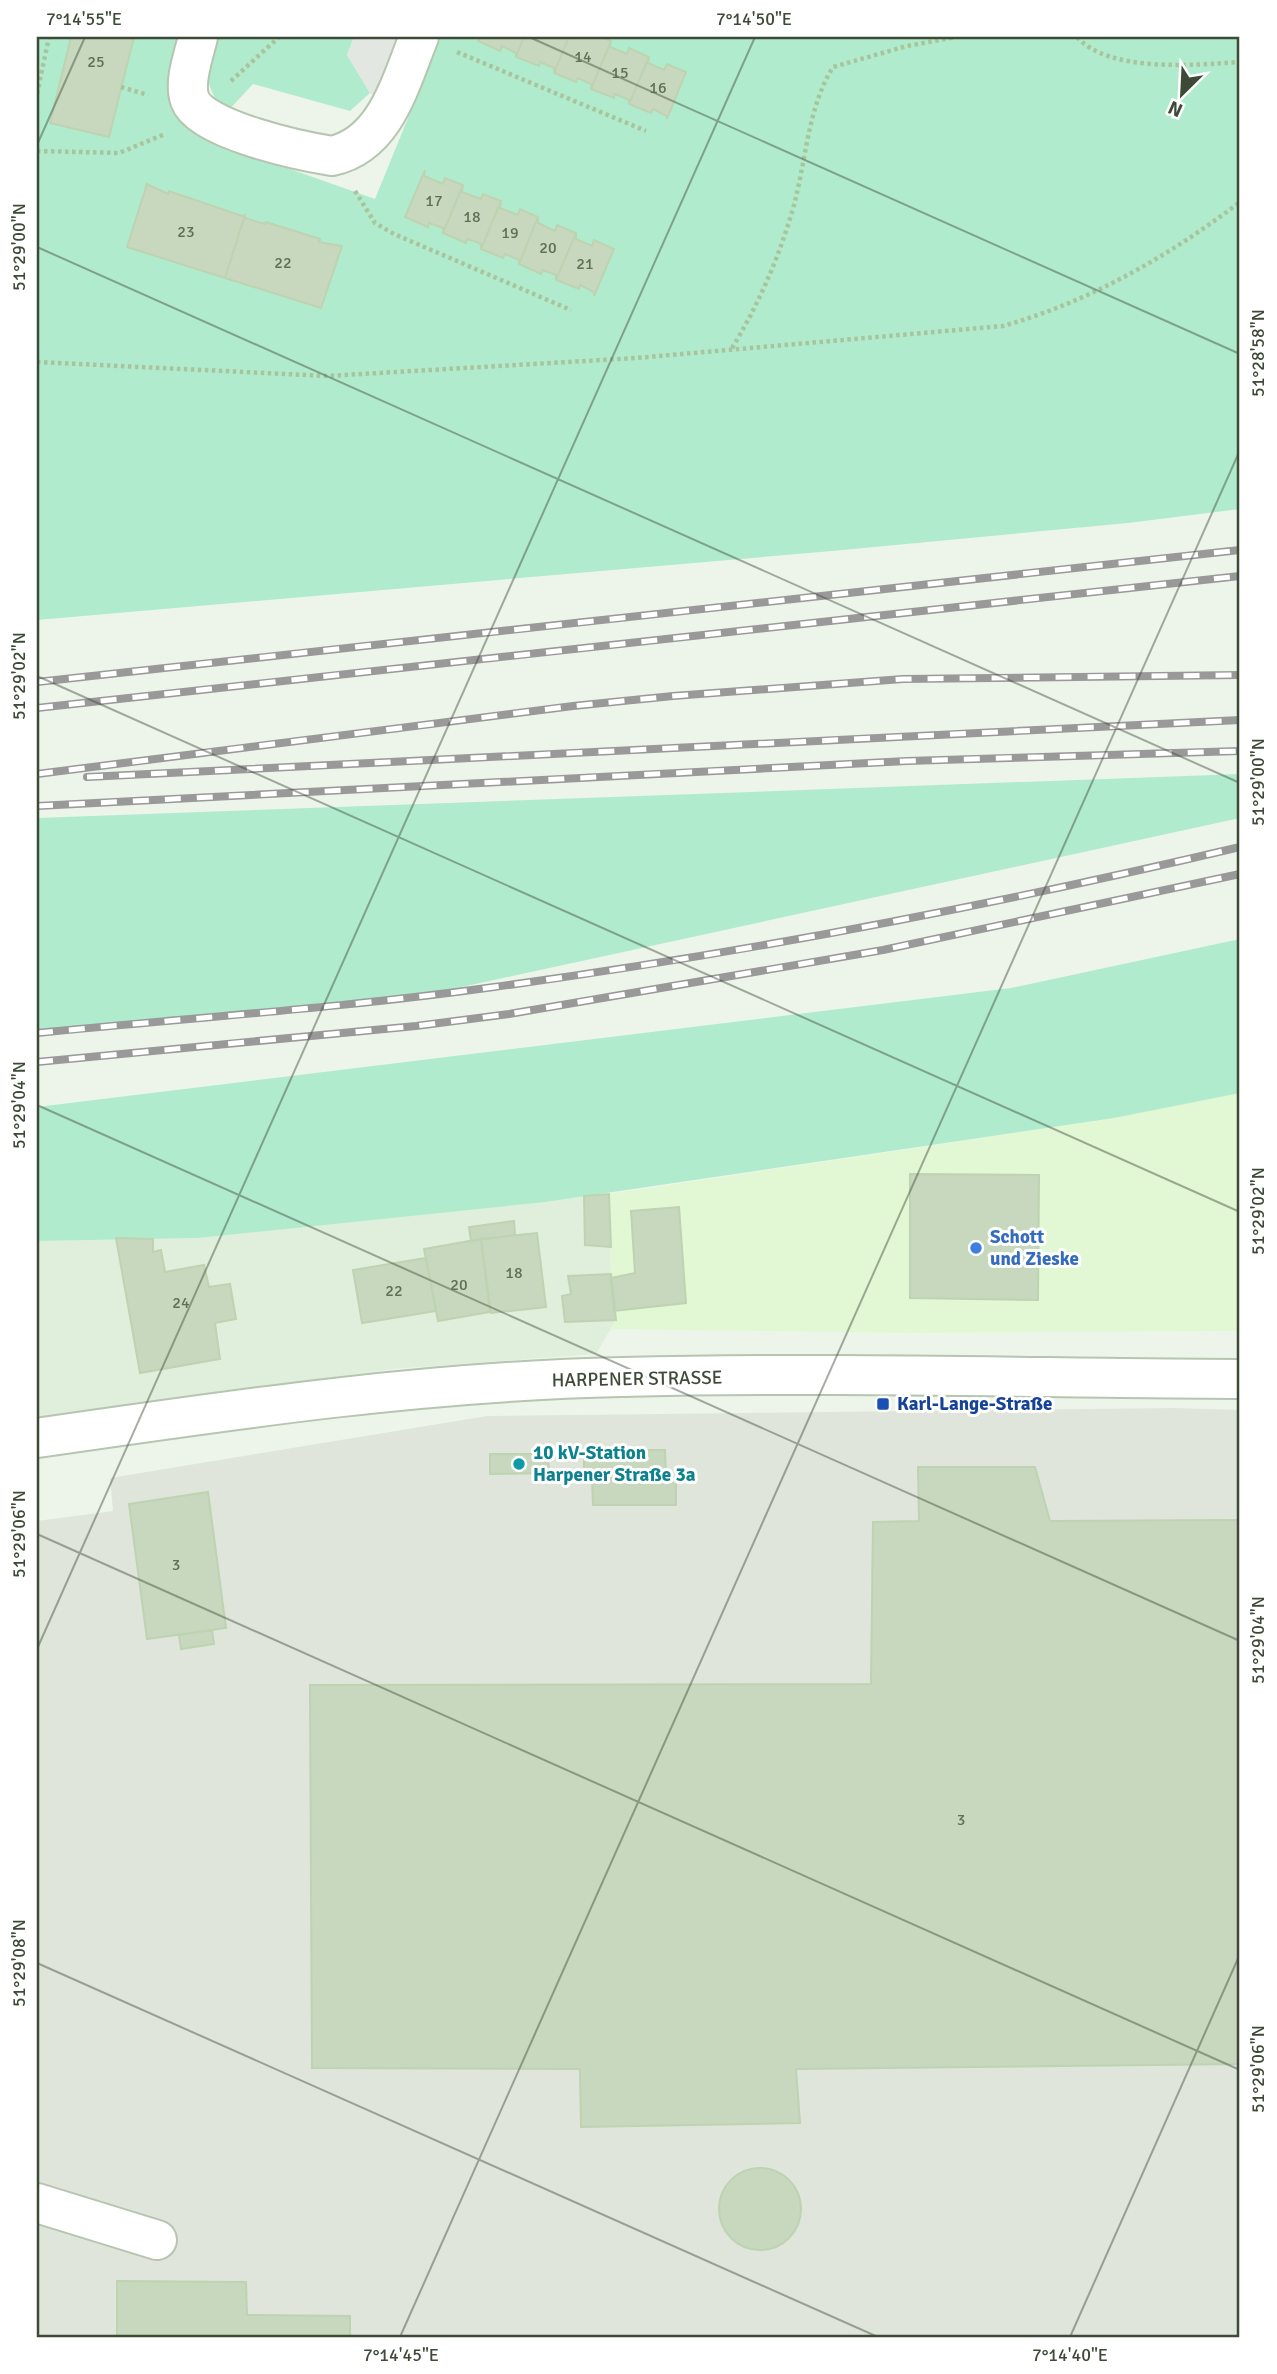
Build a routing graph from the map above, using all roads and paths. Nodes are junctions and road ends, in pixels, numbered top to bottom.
1 (48, 37) edge
2 (198, 37) edge
3 (279, 37) edge
4 (956, 37) edge
5 (1077, 37) edge
6 (432, 42) edge
7 (1240, 62) edge
8 (37, 94) edge
9 (199, 113) junction
10 (646, 131) dead end
11 (37, 151) edge
12 (341, 154) junction
13 (1240, 202) edge
14 (571, 310) dead end
15 (732, 348) junction
16 (37, 362) edge
17 (1240, 1379) edge
18 (37, 1438) edge
19 (37, 2203) edge
20 (157, 2241) dead end

1 - 8 path
2 - 9 street
3 - 9 path
4 - 15 path
5 - 7 path
6 - 10 path
6 - 12 street
9 - 11 path
9 - 12 street
12 - 14 path
13 - 15 path
15 - 16 path
17 - 18 street, HARPENER STRASSE
19 - 20 street

